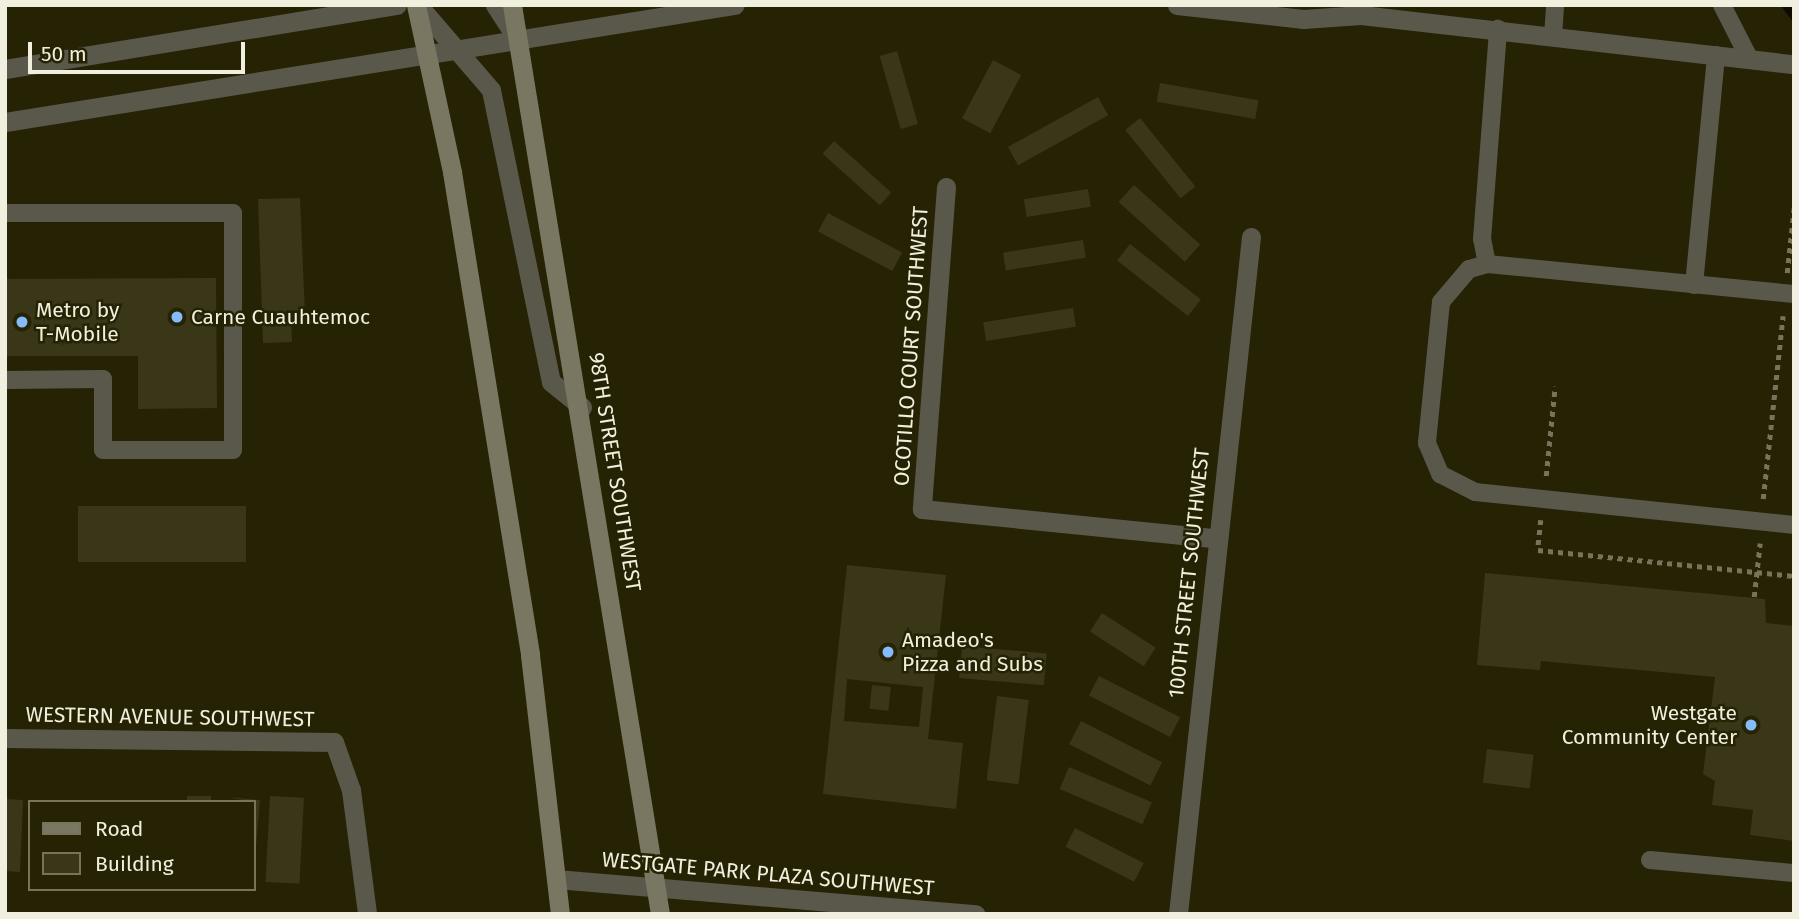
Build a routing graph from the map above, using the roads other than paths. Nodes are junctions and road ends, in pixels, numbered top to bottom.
1 (397, 5) edge
2 (417, 5) edge
3 (495, 5) edge
4 (512, 5) edge
5 (735, 5) edge
6 (1177, 5) edge
7 (1340, 5) edge
8 (1555, 5) edge
9 (1721, 5) edge
10 (1361, 15) junction
11 (1498, 29) junction
12 (1553, 36) junction
13 (517, 39) junction
14 (456, 49) junction
15 (426, 55) junction
16 (1716, 55) junction
17 (1755, 59) junction
18 (1794, 64) edge
19 (5, 69) edge
20 (5, 122) edge
21 (946, 187) dead end
22 (5, 213) edge
23 (1251, 237) dead end
24 (1487, 264) junction
25 (1694, 285) junction
26 (1790, 294) edge
27 (5, 380) edge
28 (582, 407) junction
29 (1794, 525) edge
30 (1214, 538) junction
31 (5, 738) edge
32 (1650, 860) dead end
33 (1794, 873) edge
34 (556, 879) junction
35 (660, 888) junction
36 (367, 914) edge
37 (560, 914) edge
38 (660, 914) edge
39 (976, 914) edge
40 (1178, 914) edge

1 - 19 street
2 - 14 street
2 - 15 main road
3 - 13 street
4 - 13 main road, 98TH STREET SOUTHWEST
5 - 13 street
6 - 10 street
7 - 10 street
8 - 12 lane
9 - 17 lane
10 - 11 street
11 - 12 street
11 - 24 lane
12 - 16 street
13 - 14 street
13 - 28 main road, 98TH STREET SOUTHWEST
14 - 15 street
14 - 28 street
15 - 20 street
15 - 34 main road
16 - 17 street
16 - 25 lane
17 - 18 street
21 - 30 street, OCOTILLO COURT SOUTHWEST
22 - 27 lane
23 - 30 street, 100TH STREET SOUTHWEST
24 - 25 lane
24 - 29 lane
25 - 26 lane
28 - 35 main road, 98TH STREET SOUTHWEST
30 - 40 street, 100TH STREET SOUTHWEST
31 - 36 street, WESTERN AVENUE SOUTHWEST
32 - 33 lane
34 - 35 street, WESTGATE PARK PLAZA SOUTHWEST
34 - 37 main road
35 - 38 main road, 98TH STREET SOUTHWEST
35 - 39 street, WESTGATE PARK PLAZA SOUTHWEST

